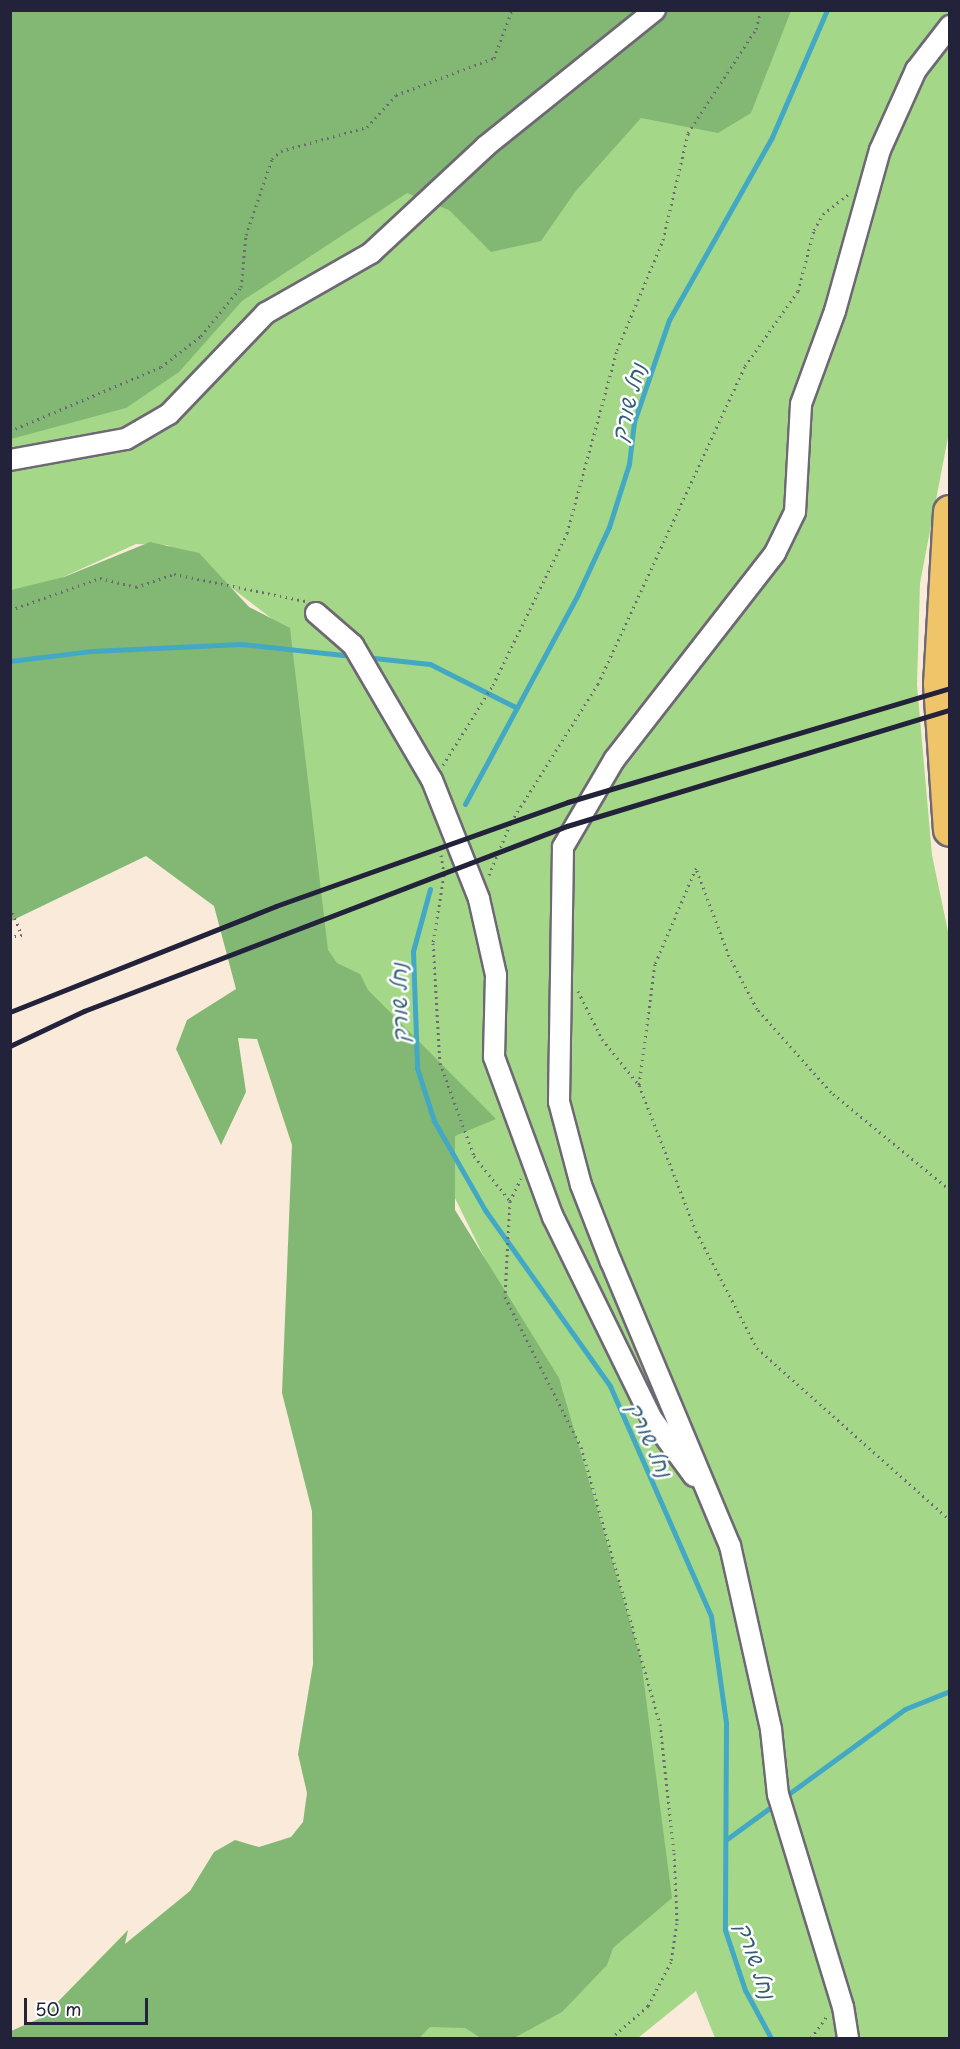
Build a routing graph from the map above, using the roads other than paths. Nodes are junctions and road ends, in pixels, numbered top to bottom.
1 (655, 10) edge
2 (950, 26) edge
3 (10, 460) edge
4 (950, 512) edge
5 (316, 613) road end
6 (950, 830) edge
7 (714, 1504) junction
8 (848, 2038) edge

1 - 3 street
2 - 7 street
4 - 6 highway
5 - 7 street
7 - 8 street

